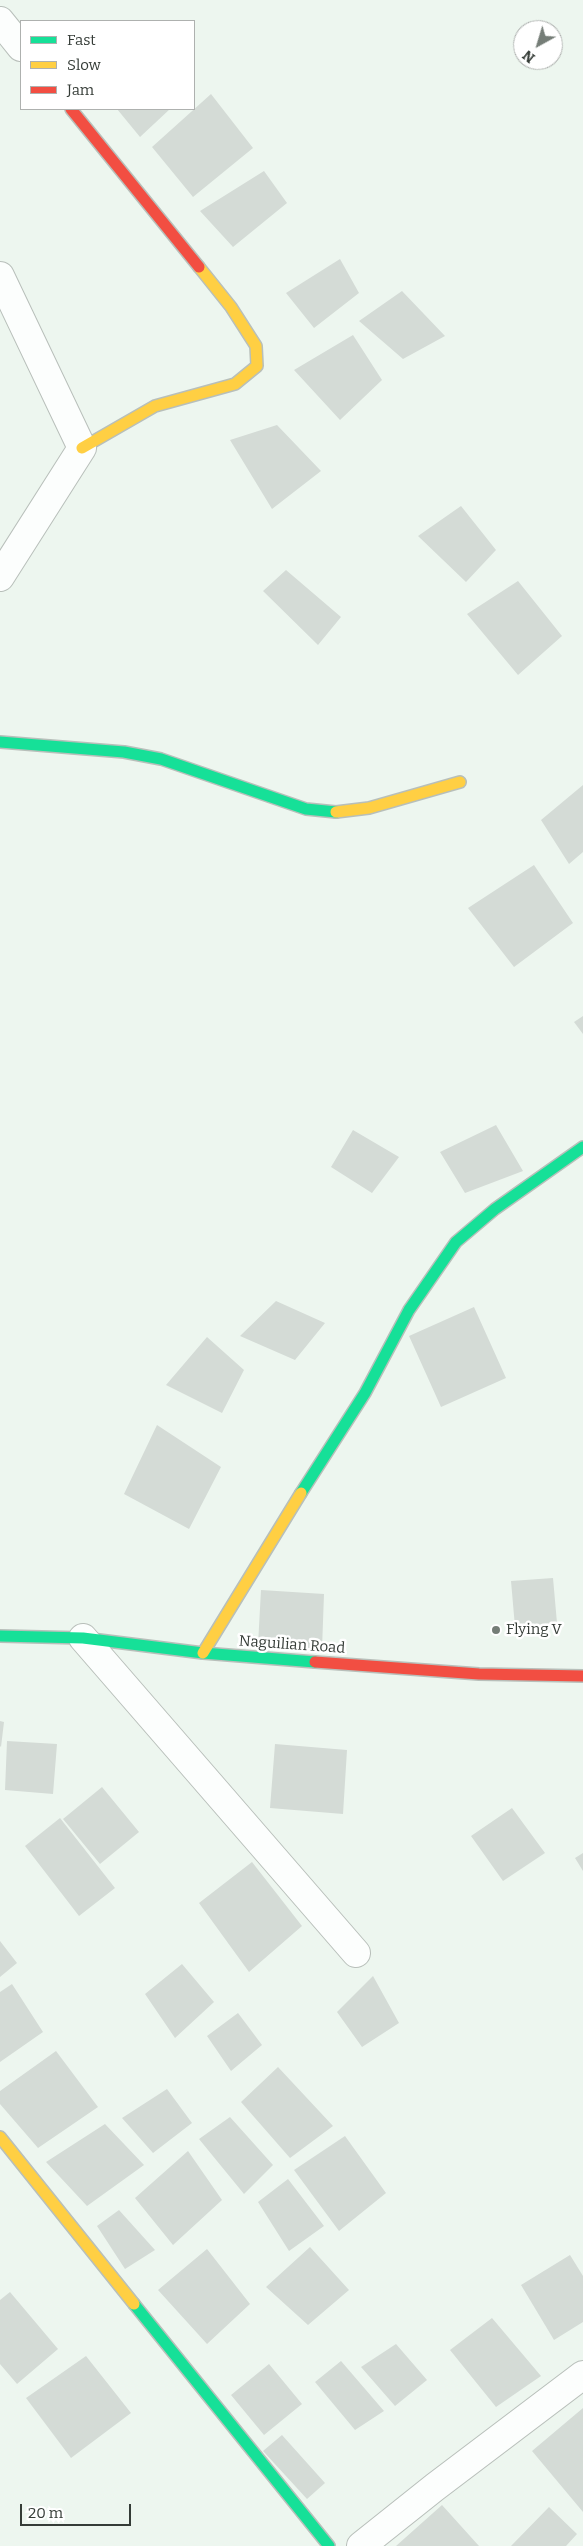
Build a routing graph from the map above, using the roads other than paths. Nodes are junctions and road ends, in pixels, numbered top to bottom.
1 (0, 21) edge
2 (20, 46) edge
3 (72, 110) edge
4 (0, 276) edge
5 (82, 448) junction
6 (0, 577) edge
7 (0, 742) edge
8 (460, 782) dead end
9 (583, 1147) edge
10 (0, 1636) edge
11 (84, 1638) junction
12 (203, 1654) junction
13 (583, 1676) edge
14 (356, 1953) dead end
15 (0, 2137) edge
16 (583, 2375) edge
17 (328, 2546) edge
18 (361, 2546) edge

1 - 2 street
3 - 5 main road
4 - 5 street
5 - 6 street
7 - 8 main road
9 - 12 main road
10 - 11 main road, Naguilian Road
11 - 12 main road, Naguilian Road
11 - 14 street
12 - 13 main road, Naguilian Road
15 - 17 main road
16 - 18 street

